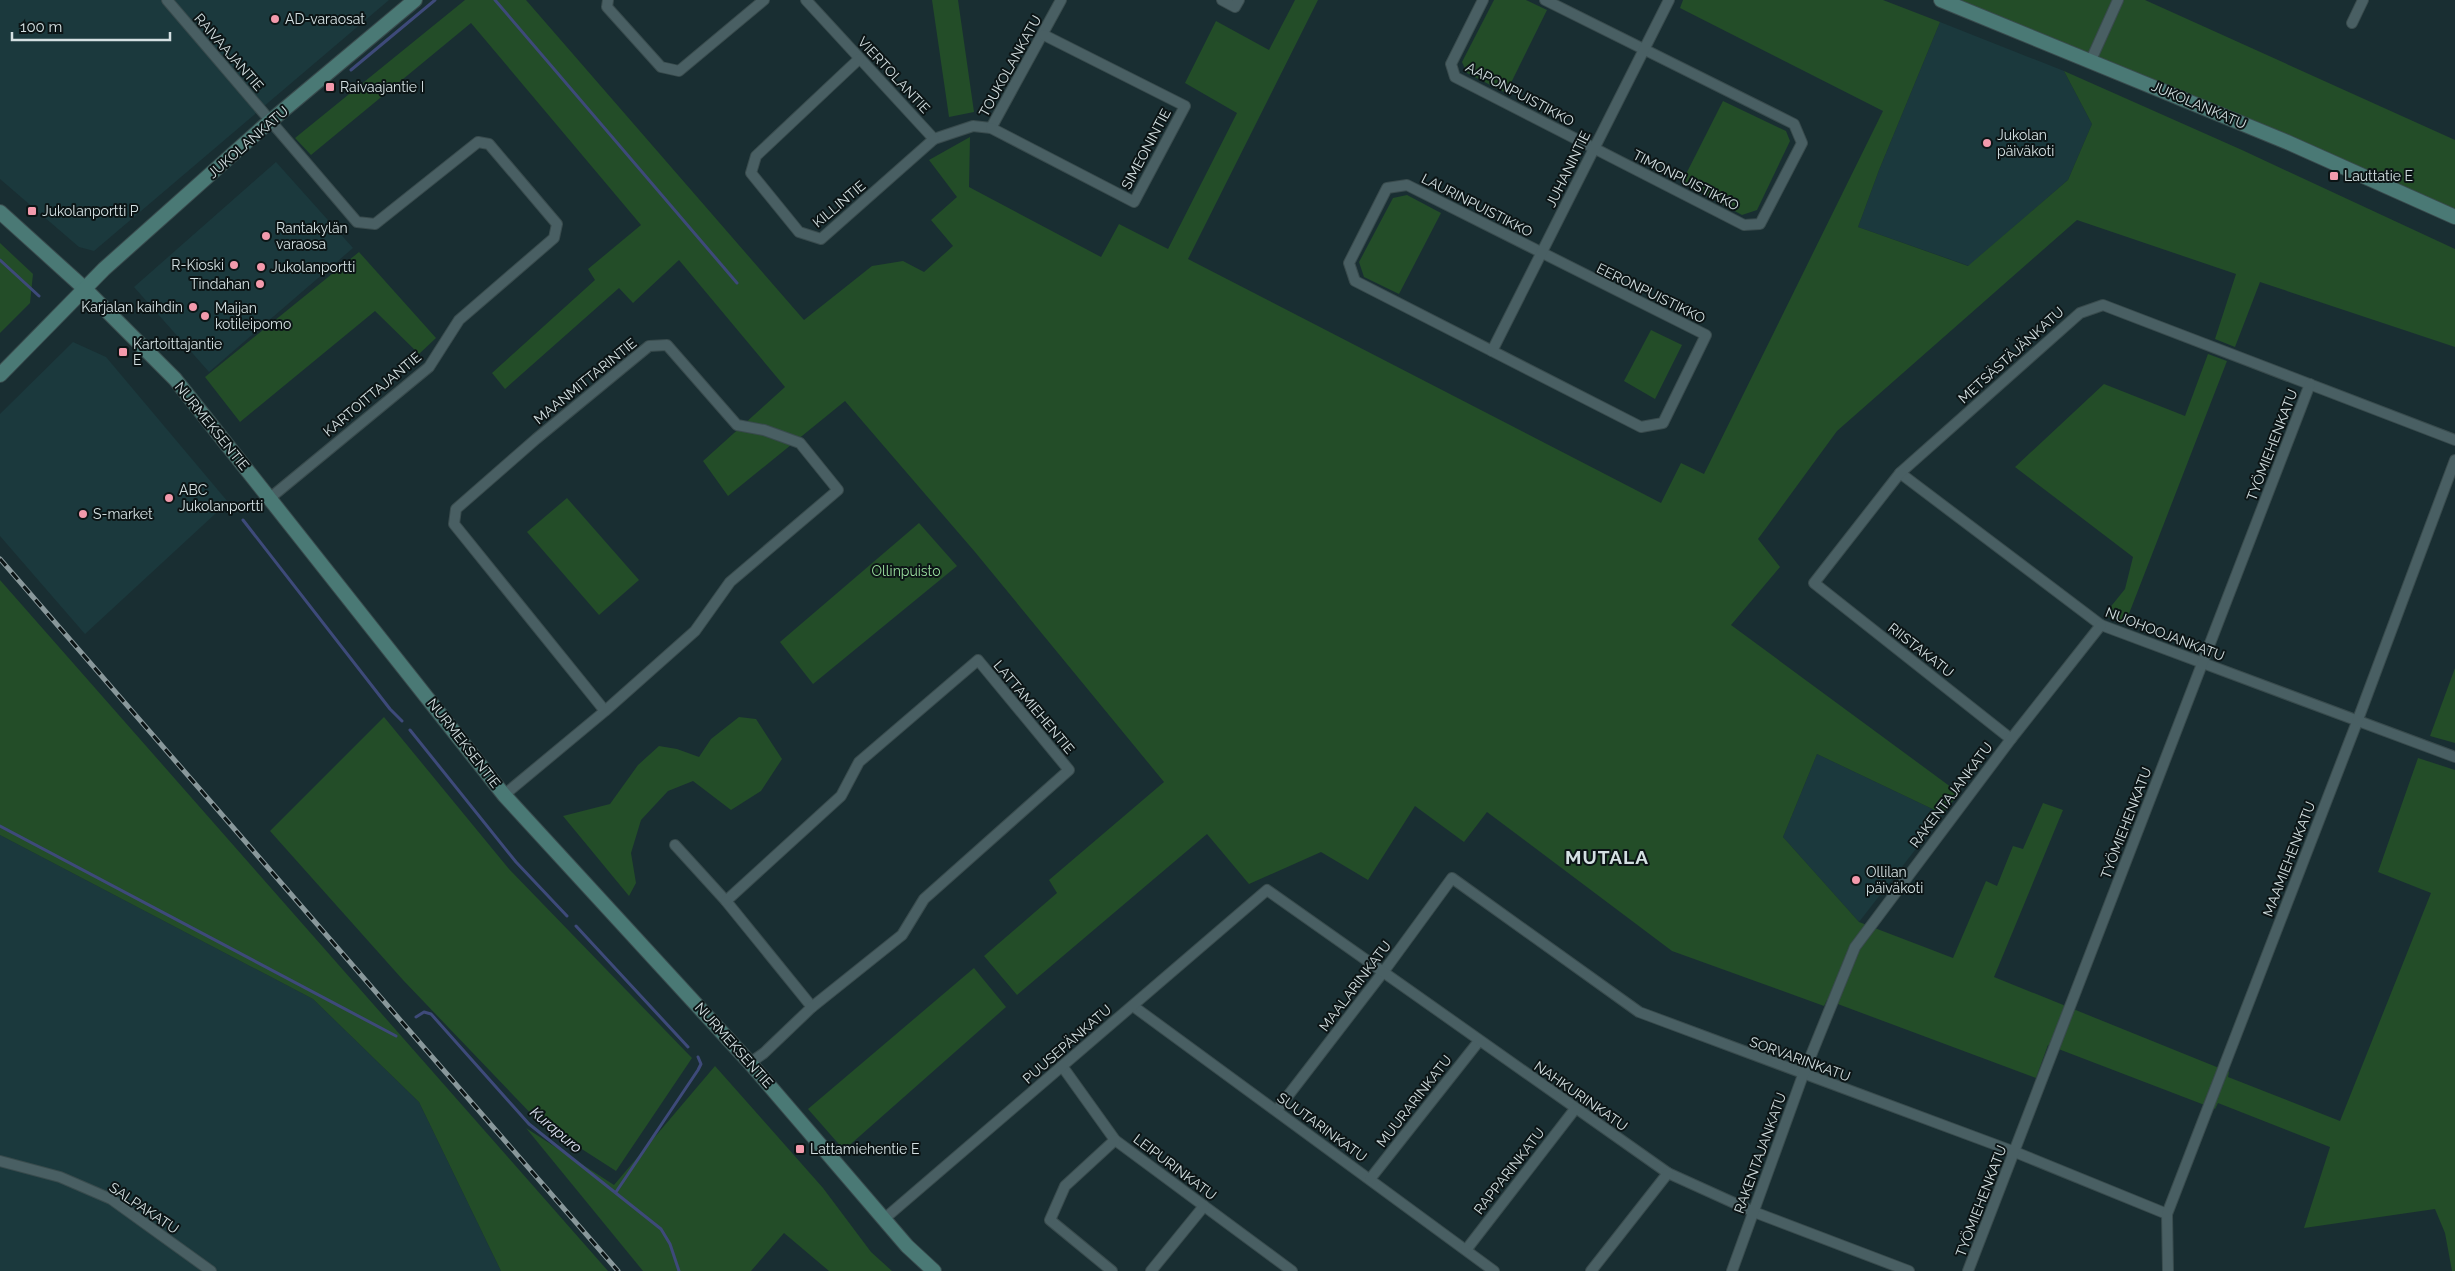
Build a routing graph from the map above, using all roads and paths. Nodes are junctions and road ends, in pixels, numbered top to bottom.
1 (167, 0) edge
2 (415, 0) edge
3 (608, 0) edge
4 (764, 0) edge
5 (806, 0) edge
6 (1060, 0) edge
7 (1222, 0) edge
8 (1238, 0) edge
9 (1483, 0) edge
10 (1545, 0) edge
11 (1669, 0) edge
12 (1941, 0) edge
13 (2118, 0) edge
14 (2363, 0) edge
15 (2352, 23) dead end
16 (1044, 35) junction
17 (1643, 49) junction
18 (859, 59) junction
19 (2091, 60) junction
20 (271, 121) junction
21 (991, 128) junction
22 (934, 139) junction
23 (1592, 149) junction
24 (0, 212) edge
25 (2455, 217) edge
26 (1541, 254) junction
27 (84, 288) junction
28 (1492, 351) junction
29 (0, 375) edge
30 (2310, 384) junction
31 (2455, 440) edge
32 (2455, 460) edge
33 (1900, 474) junction
34 (270, 498) junction
35 (1814, 583) joint
36 (2101, 626) junction
37 (2202, 663) junction
38 (605, 711) junction
39 (2357, 722) junction
40 (2011, 739) junction
41 (2455, 757) edge
42 (504, 795) junction
43 (675, 845) dead end
44 (1452, 878) joint
45 (1267, 890) joint
46 (726, 901) junction
47 (1384, 971) junction
48 (1133, 1006) junction
49 (812, 1007) junction
50 (1479, 1041) junction
51 (750, 1063) junction
52 (1062, 1066) junction
53 (1803, 1075) junction
54 (1574, 1109) junction
55 (1277, 1110) junction
56 (1115, 1140) junction
57 (2014, 1152) junction
58 (0, 1160) edge
59 (1668, 1173) junction
60 (1370, 1179) junction
61 (1204, 1206) junction
62 (1754, 1212) junction
63 (2166, 1214) junction
64 (884, 1219) junction
65 (1466, 1250) junction
66 (211, 1271) edge
67 (934, 1271) edge
68 (1112, 1271) edge
69 (1151, 1271) edge
70 (1292, 1271) edge
71 (1494, 1271) edge
72 (1591, 1271) edge
73 (1732, 1271) edge
74 (1909, 1271) edge
75 (1968, 1271) edge
76 (2168, 1271) edge

1 - 20 street, RAIVAAJANTIE
2 - 20 street, JUKOLANKATU
3 - 4 street
5 - 18 street, VIERTOLANTIE
6 - 16 street, TOUKOLANKATU
7 - 8 street
9 - 23 street, AAPONPUISTIKKO
10 - 17 street
11 - 17 street, JUHANINTIE
12 - 19 street, JUKOLANKATU
13 - 19 street
14 - 15 street
16 - 21 street, TOUKOLANKATU
16 - 21 street, SIMEONINTIE
17 - 23 street, JUHANINTIE
17 - 23 street, TIMONPUISTIKKO
18 - 22 street, VIERTOLANTIE
18 - 22 street, KILLINTIE
19 - 25 street, JUKOLANKATU
20 - 27 street, JUKOLANKATU
20 - 34 street, KARTOITTAJANTIE
21 - 22 street, TOUKOLANKATU
23 - 26 street, JUHANINTIE
24 - 27 street, NURMEKSENTIE
26 - 28 street, JUHANINTIE
26 - 28 street, LAURINPUISTIKKO
26 - 28 street, EERONPUISTIKKO
27 - 29 street, JUKOLANKATU
27 - 34 street, NURMEKSENTIE
30 - 31 street, METSÄSTÄJÄNKATU
30 - 33 street, METSÄSTÄJÄNKATU
30 - 37 street, TYÖMIEHENKATU
32 - 39 street, MAAMIEHENKATU
33 - 35 street, METSÄSTÄJÄNKATU
33 - 36 street, NUOHOOJANKATU
34 - 42 street, NURMEKSENTIE
35 - 40 street, RIISTAKATU
36 - 37 street, NUOHOOJANKATU
36 - 40 street, RAKENTAJANKATU
37 - 39 street, NUOHOOJANKATU
37 - 57 street, TYÖMIEHENKATU
38 - 38 street, MAANMITTARINTIE
38 - 42 street, MAANMITTARINTIE
39 - 41 street, NUOHOOJANKATU
39 - 63 street, MAAMIEHENKATU
40 - 53 street, RAKENTAJANKATU
42 - 51 street, NURMEKSENTIE
43 - 46 street
44 - 47 street, MAALARINKATU
44 - 53 street, SORVARINKATU
45 - 47 street, NAHKURINKATU
45 - 48 street, PUUSEPÄNKATU
46 - 49 street
46 - 49 street, LATTAMIEHENTIE
47 - 50 street, NAHKURINKATU
47 - 55 street, MAALARINKATU
48 - 52 street, PUUSEPÄNKATU
48 - 55 street, SUUTARINKATU
49 - 51 street, LATTAMIEHENTIE
50 - 54 street, NAHKURINKATU
50 - 60 street, MUURARINKATU
51 - 64 street, NURMEKSENTIE
52 - 56 street, LEIPURINKATU
52 - 64 street, PUUSEPÄNKATU
53 - 57 street, SORVARINKATU
53 - 62 street, RAKENTAJANKATU
54 - 59 street, NAHKURINKATU
54 - 65 street, RAPPARINKATU
55 - 60 street, SUUTARINKATU
56 - 61 street, LEIPURINKATU
56 - 68 street
57 - 63 street, SORVARINKATU
57 - 75 street, TYÖMIEHENKATU
58 - 66 street, SALPAKATU
59 - 62 street, NAHKURINKATU
59 - 72 street
60 - 65 street, SUUTARINKATU
61 - 69 street
61 - 70 street, LEIPURINKATU
62 - 73 street, RAKENTAJANKATU
62 - 74 street, NAHKURINKATU
63 - 76 street, MAAMIEHENKATU
64 - 67 street, NURMEKSENTIE
65 - 71 street, SUUTARINKATU

